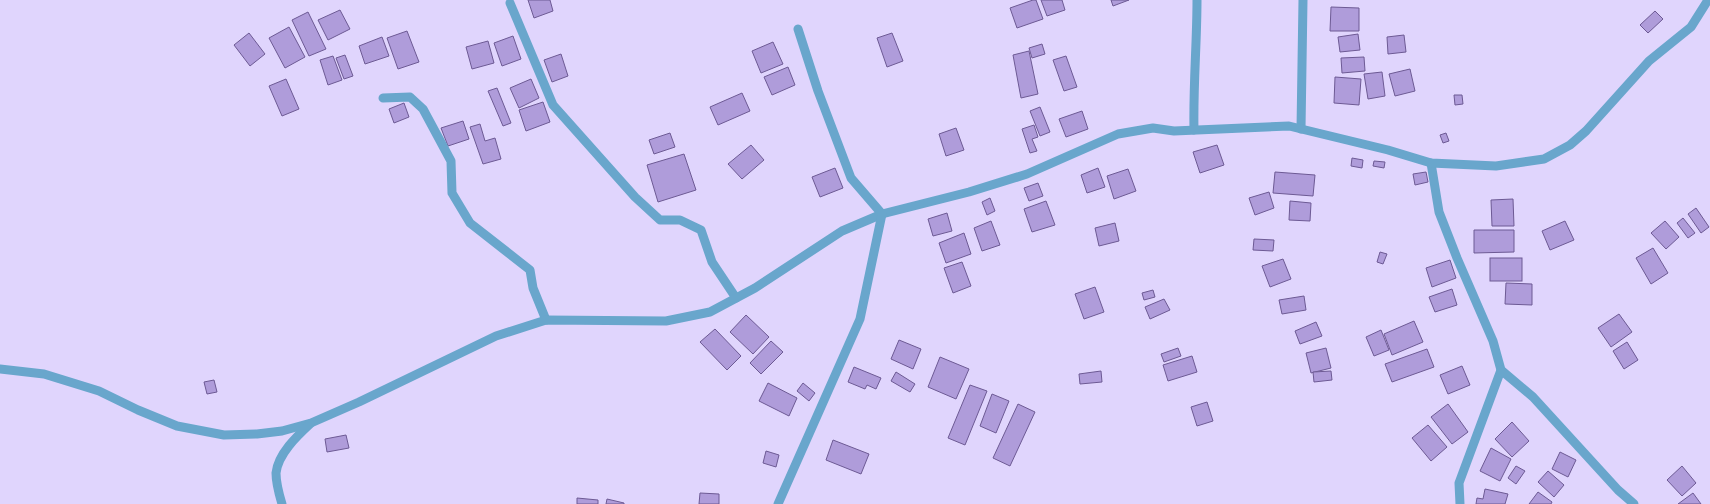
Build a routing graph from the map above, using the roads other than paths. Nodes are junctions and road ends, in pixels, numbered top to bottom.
1 (1197, 0) edge
2 (1303, 0) edge
3 (1709, 0) edge
4 (510, 3) dead end
5 (798, 29) dead end
6 (383, 98) dead end
7 (1301, 129) junction
8 (1194, 130) junction
9 (1431, 163) junction
10 (882, 214) junction
11 (736, 298) junction
12 (546, 320) junction
13 (0, 369) edge
14 (1501, 370) junction
15 (311, 423) junction
16 (282, 504) edge
17 (778, 504) edge
18 (1460, 504) edge
19 (1634, 504) edge

1 - 8 street
2 - 7 street
3 - 9 street
4 - 11 street
5 - 10 street
6 - 12 street
7 - 8 street
7 - 9 street
8 - 10 street
9 - 14 street
10 - 11 street
10 - 17 street
11 - 12 street
12 - 15 street
13 - 15 street
14 - 18 street
14 - 19 street
15 - 16 street

